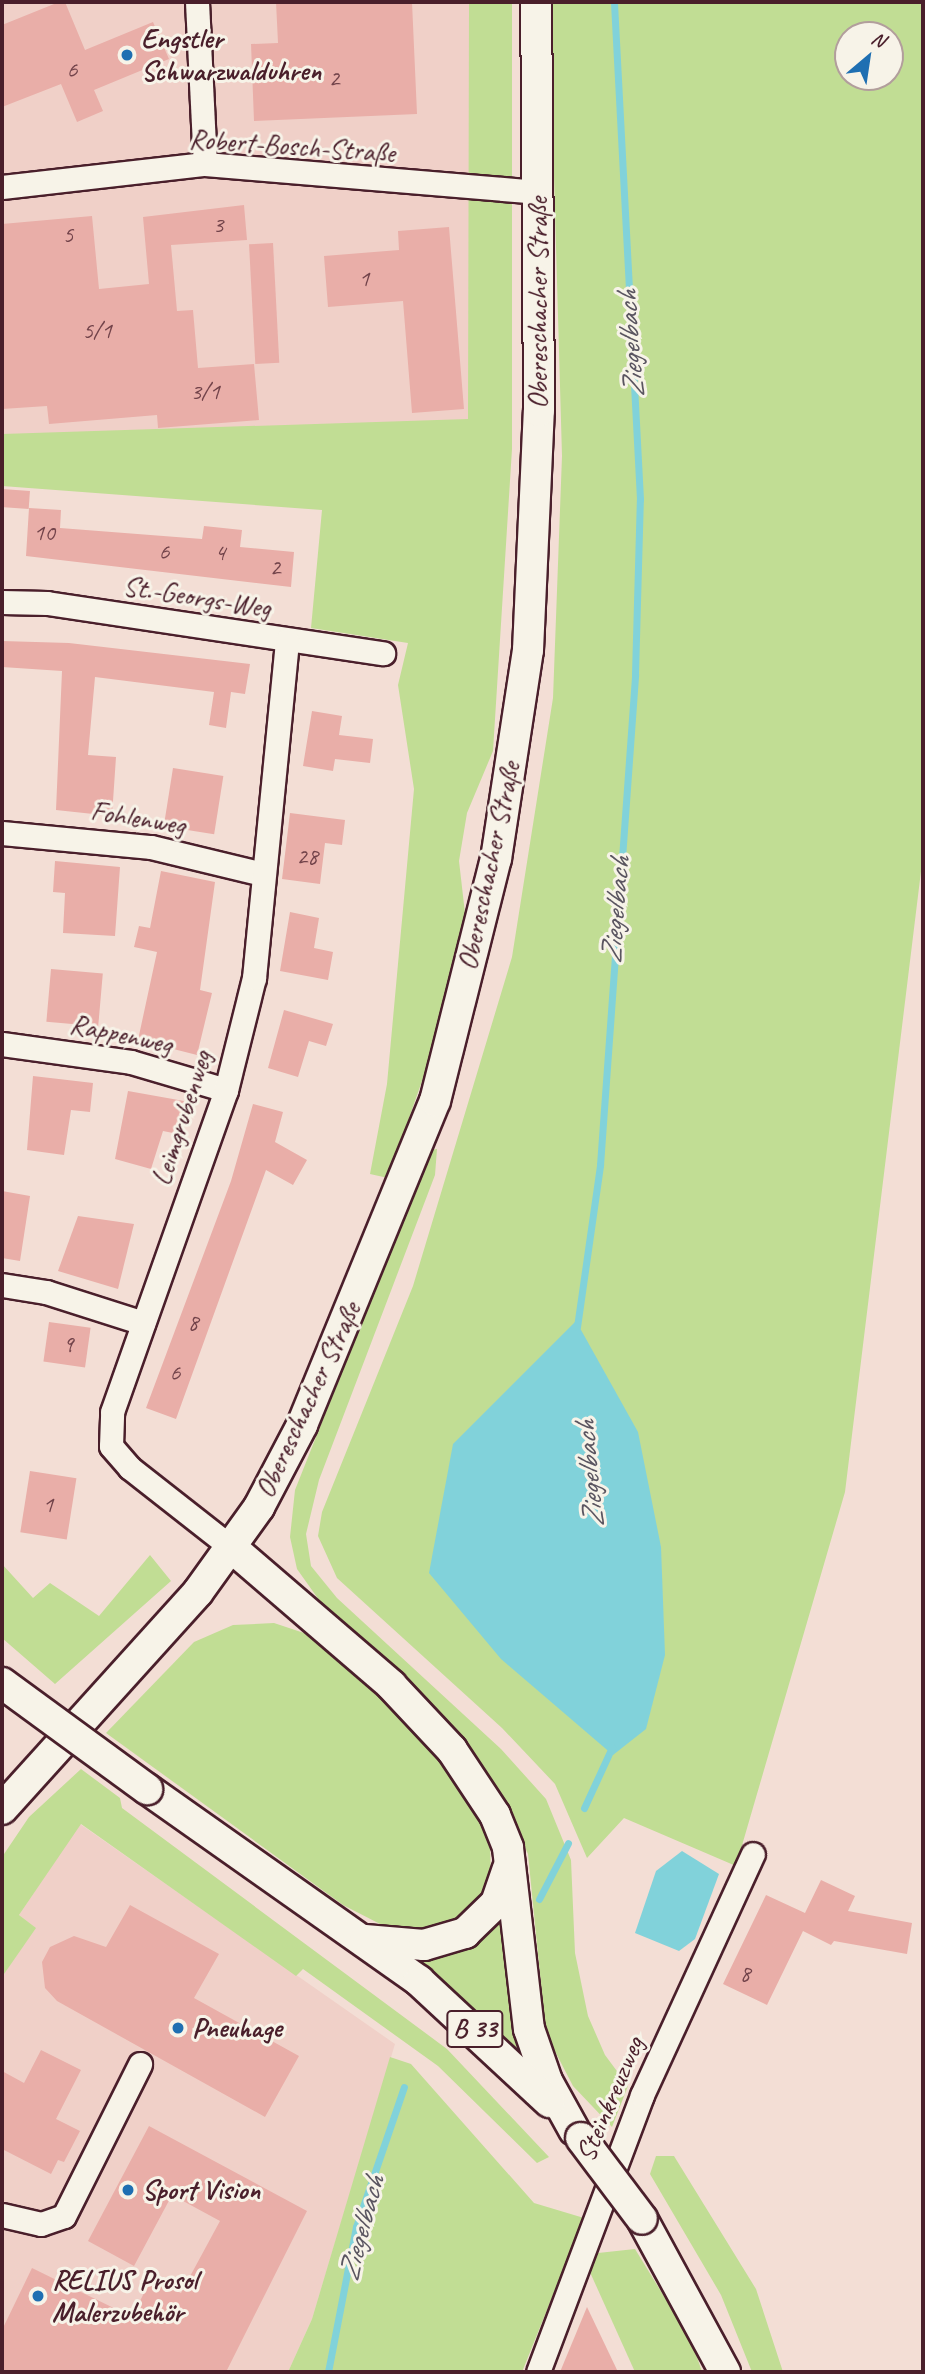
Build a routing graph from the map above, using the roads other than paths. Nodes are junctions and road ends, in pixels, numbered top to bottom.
1 (197, 2) edge
2 (536, 2) edge
3 (205, 164) junction
4 (2, 187) edge
5 (537, 192) junction
6 (2, 602) edge
7 (287, 641) junction
8 (383, 653) dead end
9 (2, 833) edge
10 (263, 874) junction
11 (2, 1044) edge
12 (226, 1090) junction
13 (2, 1285) edge
14 (143, 1323) junction
15 (232, 1548) junction
16 (2, 1683) edge
17 (2, 1809) edge
18 (752, 1854) dead end
19 (509, 1862) junction
20 (365, 1940) junction
21 (140, 2064) dead end
22 (578, 2134) junction
23 (2, 2215) edge
24 (538, 2372) edge
25 (725, 2372) edge

1 - 3 street
2 - 5 main road, Obereschacher Straße
3 - 4 street, Robert-Bosch-Straße
3 - 5 street, Robert-Bosch-Straße
5 - 15 main road, Obereschacher Straße
6 - 7 street, St.-Georgs-Weg
7 - 8 street, St.-Georgs-Weg
7 - 10 street, Leimgrubenweg
9 - 10 street, Fohlenweg
10 - 12 street, Leimgrubenweg
11 - 12 street, Rappenweg
12 - 14 street, Leimgrubenweg
13 - 14 street
14 - 15 street, Leimgrubenweg
15 - 17 main road, Obereschacher Straße
15 - 19 main road
16 - 20 main road, B 33, bridge
18 - 24 street, Steinkreuzweg
19 - 20 main road
19 - 22 main road
20 - 22 main road, B 33
21 - 23 street
22 - 25 main road, B 33, bridge

